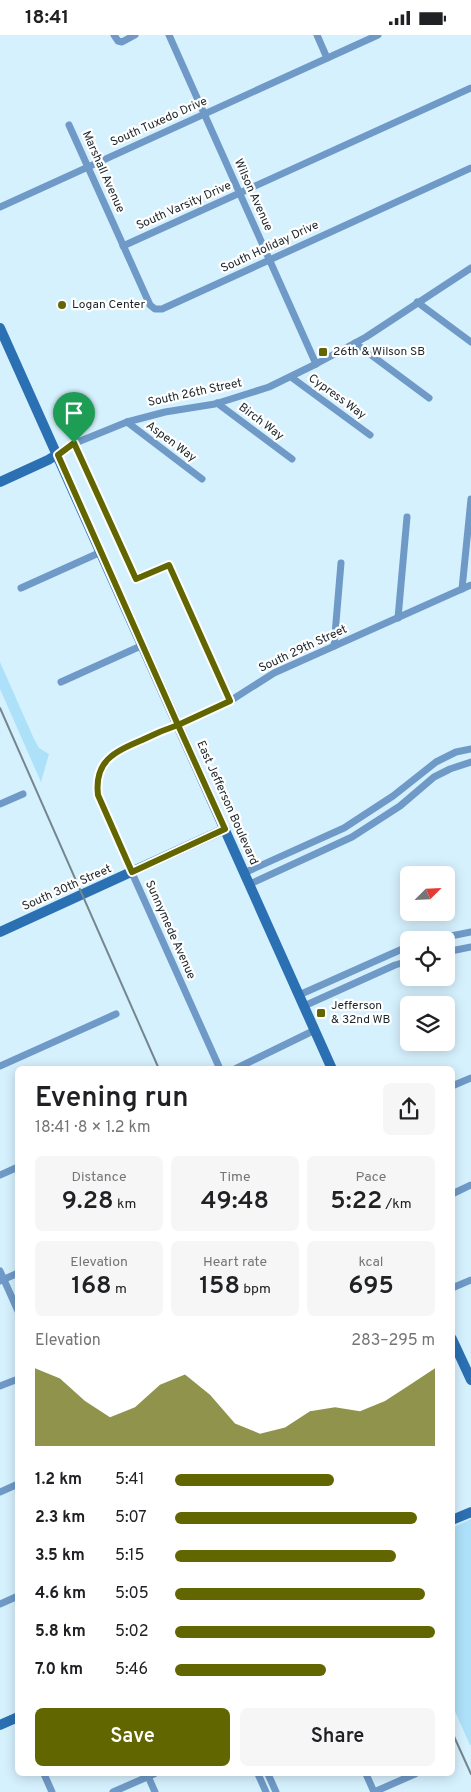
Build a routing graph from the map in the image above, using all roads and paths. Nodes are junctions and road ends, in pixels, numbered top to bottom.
1 (114, 35) edge
2 (135, 35) edge
3 (169, 35) edge
4 (317, 35) edge
5 (378, 35) edge
6 (327, 58) junction
7 (471, 88) edge
8 (204, 114) junction
9 (69, 125) dead end
10 (88, 167) junction
11 (471, 168) edge
12 (240, 193) junction
13 (0, 207) edge
14 (123, 246) junction
15 (270, 260) junction
16 (471, 268) edge
17 (417, 302) junction
18 (156, 309) joint
19 (1, 335) edge
20 (471, 342) edge
21 (355, 343) junction
22 (316, 364) junction
23 (291, 377) junction
24 (429, 398) dead end
25 (217, 403) junction
26 (127, 423) junction
27 (370, 435) dead end
28 (74, 443) junction
29 (58, 455) junction
30 (292, 459) dead end
31 (202, 479) dead end
32 (0, 482) edge
33 (471, 499) edge
34 (408, 517) dead end
35 (101, 551) junction
36 (341, 563) dead end
37 (471, 585) edge
38 (21, 588) dead end
39 (462, 589) junction
40 (398, 618) junction
41 (143, 645) junction
42 (334, 646) junction
43 (61, 682) dead end
44 (230, 701) junction
45 (178, 725) junction
46 (471, 749) edge
47 (471, 762) edge
48 (99, 772) joint
49 (23, 794) dead end
50 (0, 804) edge
51 (225, 829) junction
52 (132, 872) junction
53 (244, 873) junction
54 (250, 885) junction
55 (0, 932) edge
56 (471, 932) edge
57 (455, 935) edge
58 (471, 947) edge
59 (400, 950) edge
60 (455, 950) edge
61 (400, 964) edge
62 (299, 995) junction
63 (304, 1006) junction
64 (116, 1014) dead end
65 (315, 1030) junction
66 (0, 1066) edge
67 (219, 1066) edge
68 (241, 1066) edge
69 (331, 1066) edge
70 (471, 1078) edge
71 (455, 1085) edge
72 (15, 1168) edge
73 (0, 1175) edge
74 (471, 1185) edge
75 (455, 1193) edge
76 (0, 1271) edge
77 (15, 1274) edge
78 (2, 1280) edge
79 (471, 1280) edge
80 (455, 1287) edge
81 (15, 1305) edge
82 (455, 1345) edge
83 (15, 1380) edge
84 (471, 1380) edge
85 (0, 1386) edge
86 (15, 1485) edge
87 (0, 1492) edge
88 (471, 1512) edge
89 (455, 1519) edge
90 (15, 1597) edge
91 (0, 1604) edge
92 (15, 1718) edge
93 (0, 1725) edge
94 (45, 1776) edge
95 (148, 1776) edge
96 (150, 1776) edge
97 (259, 1776) edge
98 (269, 1776) edge
99 (367, 1776) edge
100 (410, 1776) edge
101 (52, 1792) edge
102 (113, 1792) edge
103 (155, 1792) edge
104 (266, 1792) edge
105 (276, 1792) edge
106 (374, 1792) edge

1 - 2 street
3 - 8 street, Wilson Avenue
4 - 6 street
5 - 6 street, South Tuxedo Drive
6 - 8 street, South Tuxedo Drive
7 - 12 street, South Varsity Drive
8 - 10 street, South Tuxedo Drive
8 - 12 street, Wilson Avenue
9 - 10 street, Marshall Avenue
10 - 13 street, South Tuxedo Drive
10 - 14 street, Marshall Avenue
11 - 15 street, South Holiday Drive
12 - 14 street, South Varsity Drive
12 - 15 street, Wilson Avenue
14 - 18 street, Marshall Avenue
15 - 18 street, South Holiday Drive
15 - 22 street, Wilson Avenue
16 - 17 street, South 26th Street
17 - 20 street
17 - 21 street, South 26th Street
19 - 29 street, East Jefferson Boulevard
21 - 22 street, South 26th Street
21 - 24 street
22 - 23 street, South 26th Street
23 - 25 street, South 26th Street
23 - 27 street, Cypress Way
25 - 26 street, South 26th Street
25 - 30 street, Birch Way
26 - 28 street, South 26th Street
26 - 31 street, Aspen Way
28 - 29 street, South 26th Street
28 - 44 street
29 - 32 street, South 26th Street
29 - 35 street, East Jefferson Boulevard
33 - 39 street
34 - 40 street
35 - 38 street
35 - 41 street, East Jefferson Boulevard
36 - 42 street
37 - 39 street, South 29th Street
39 - 40 street, South 29th Street
40 - 42 street, South 29th Street
41 - 43 street
41 - 45 street, East Jefferson Boulevard
42 - 44 street, South 29th Street
44 - 45 street, South 29th Street
45 - 48 street, South 29th Street
45 - 51 street, East Jefferson Boulevard
46 - 53 street
47 - 54 street
48 - 52 street, Sunnymede Avenue
49 - 50 street
51 - 52 street, South 30th Street
51 - 53 street, East Jefferson Boulevard
52 - 55 street, South 30th Street
52 - 67 street, Sunnymede Avenue
53 - 54 street, East Jefferson Boulevard
54 - 62 street, East Jefferson Boulevard
56 - 57 street
58 - 60 street
59 - 62 street
61 - 63 street
62 - 63 street, East Jefferson Boulevard
63 - 65 street, East Jefferson Boulevard
64 - 66 street
65 - 68 street
65 - 69 street, East Jefferson Boulevard
70 - 71 street
72 - 73 street
74 - 75 street
76 - 78 street
77 - 78 street
78 - 81 street
79 - 80 street
82 - 84 street
83 - 85 street
86 - 87 street
88 - 89 street
90 - 91 street
92 - 93 street
94 - 101 street
95 - 102 street
96 - 103 street
97 - 104 street
98 - 105 street
99 - 106 street
100 - 106 street

